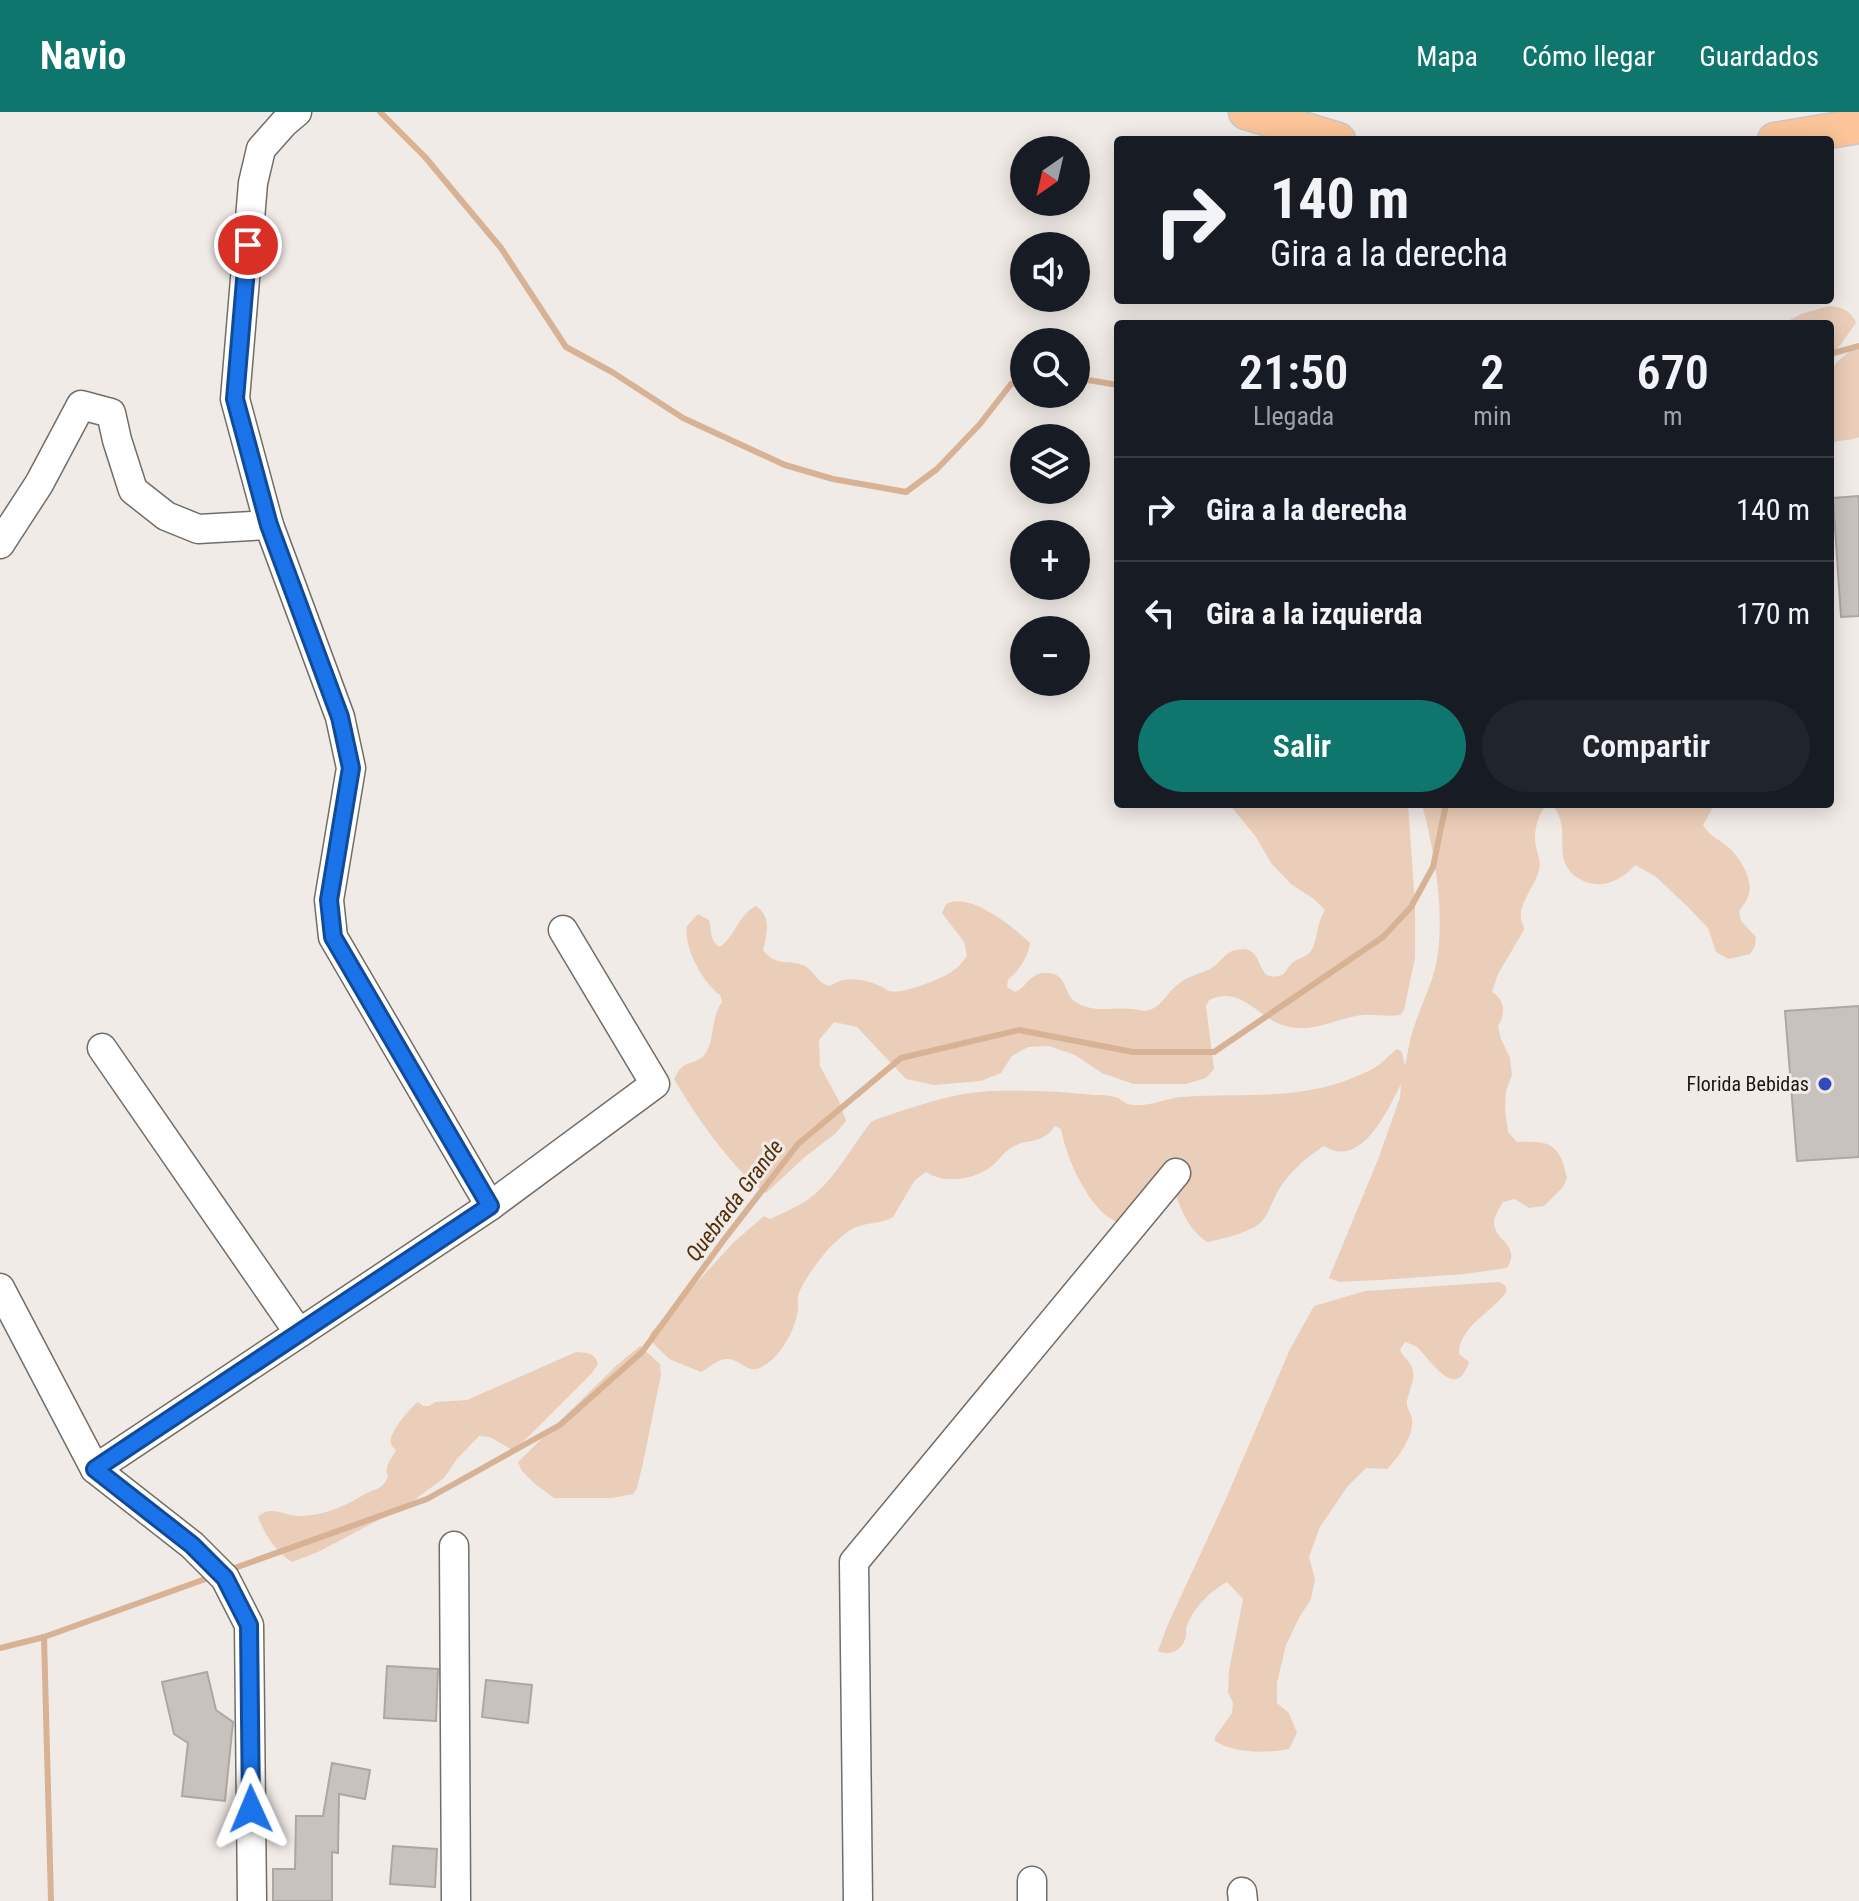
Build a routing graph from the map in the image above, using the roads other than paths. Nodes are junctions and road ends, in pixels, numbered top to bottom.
1 (297, 112) edge
2 (1246, 112) edge
3 (1859, 126) edge
4 (1325, 136) edge
5 (1799, 136) edge
6 (269, 525) junction
7 (0, 544) edge
8 (563, 930) dead end
9 (102, 1048) dead end
10 (1176, 1173) dead end
11 (490, 1206) junction
12 (0, 1288) edge
13 (299, 1333) junction
14 (95, 1469) junction
15 (454, 1546) dead end
16 (252, 1901) edge
17 (456, 1901) edge
18 (858, 1901) edge

1 - 6 street
2 - 4 main road
3 - 5 main road
6 - 7 street
6 - 11 street
8 - 11 street
9 - 13 street
10 - 18 street
11 - 13 street
12 - 14 street
13 - 14 street
14 - 16 street
15 - 17 street

